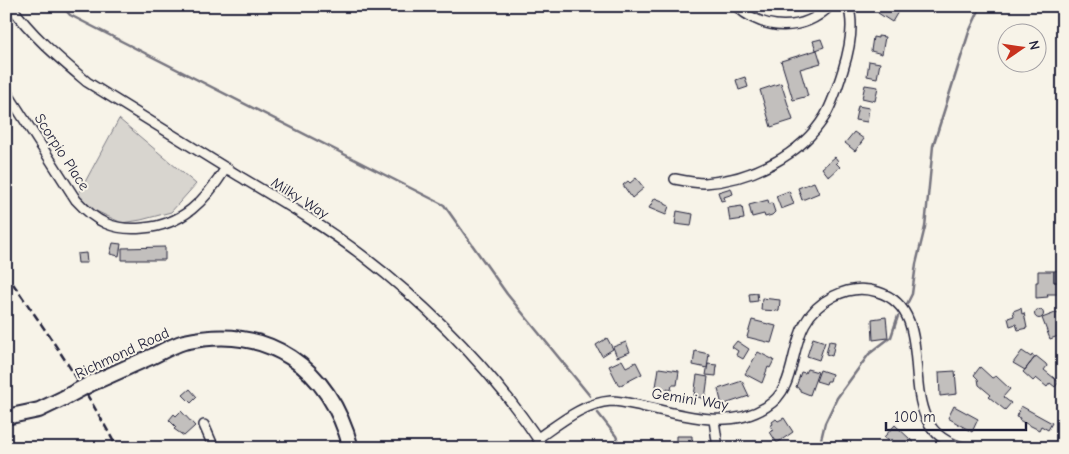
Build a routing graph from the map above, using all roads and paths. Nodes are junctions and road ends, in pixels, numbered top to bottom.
1 (11, 6) edge
2 (736, 6) edge
3 (830, 6) edge
4 (848, 6) edge
5 (6, 90) edge
6 (226, 168) junction
7 (675, 179) dead end
8 (6, 417) edge
9 (714, 420) junction
10 (204, 425) dead end
11 (538, 438) junction
12 (214, 448) edge
13 (351, 448) edge
14 (544, 448) edge
15 (718, 448) edge
16 (968, 448) edge

1 - 6 street, Milky Way
2 - 3 street
4 - 7 street
5 - 6 street, Scorpio Place
6 - 11 street, Milky Way
8 - 13 highway, Richmond Road, bridge
9 - 11 street, Gemini Way
9 - 15 street
9 - 16 street, Gemini Way
10 - 12 street
11 - 14 street, Milky Way

